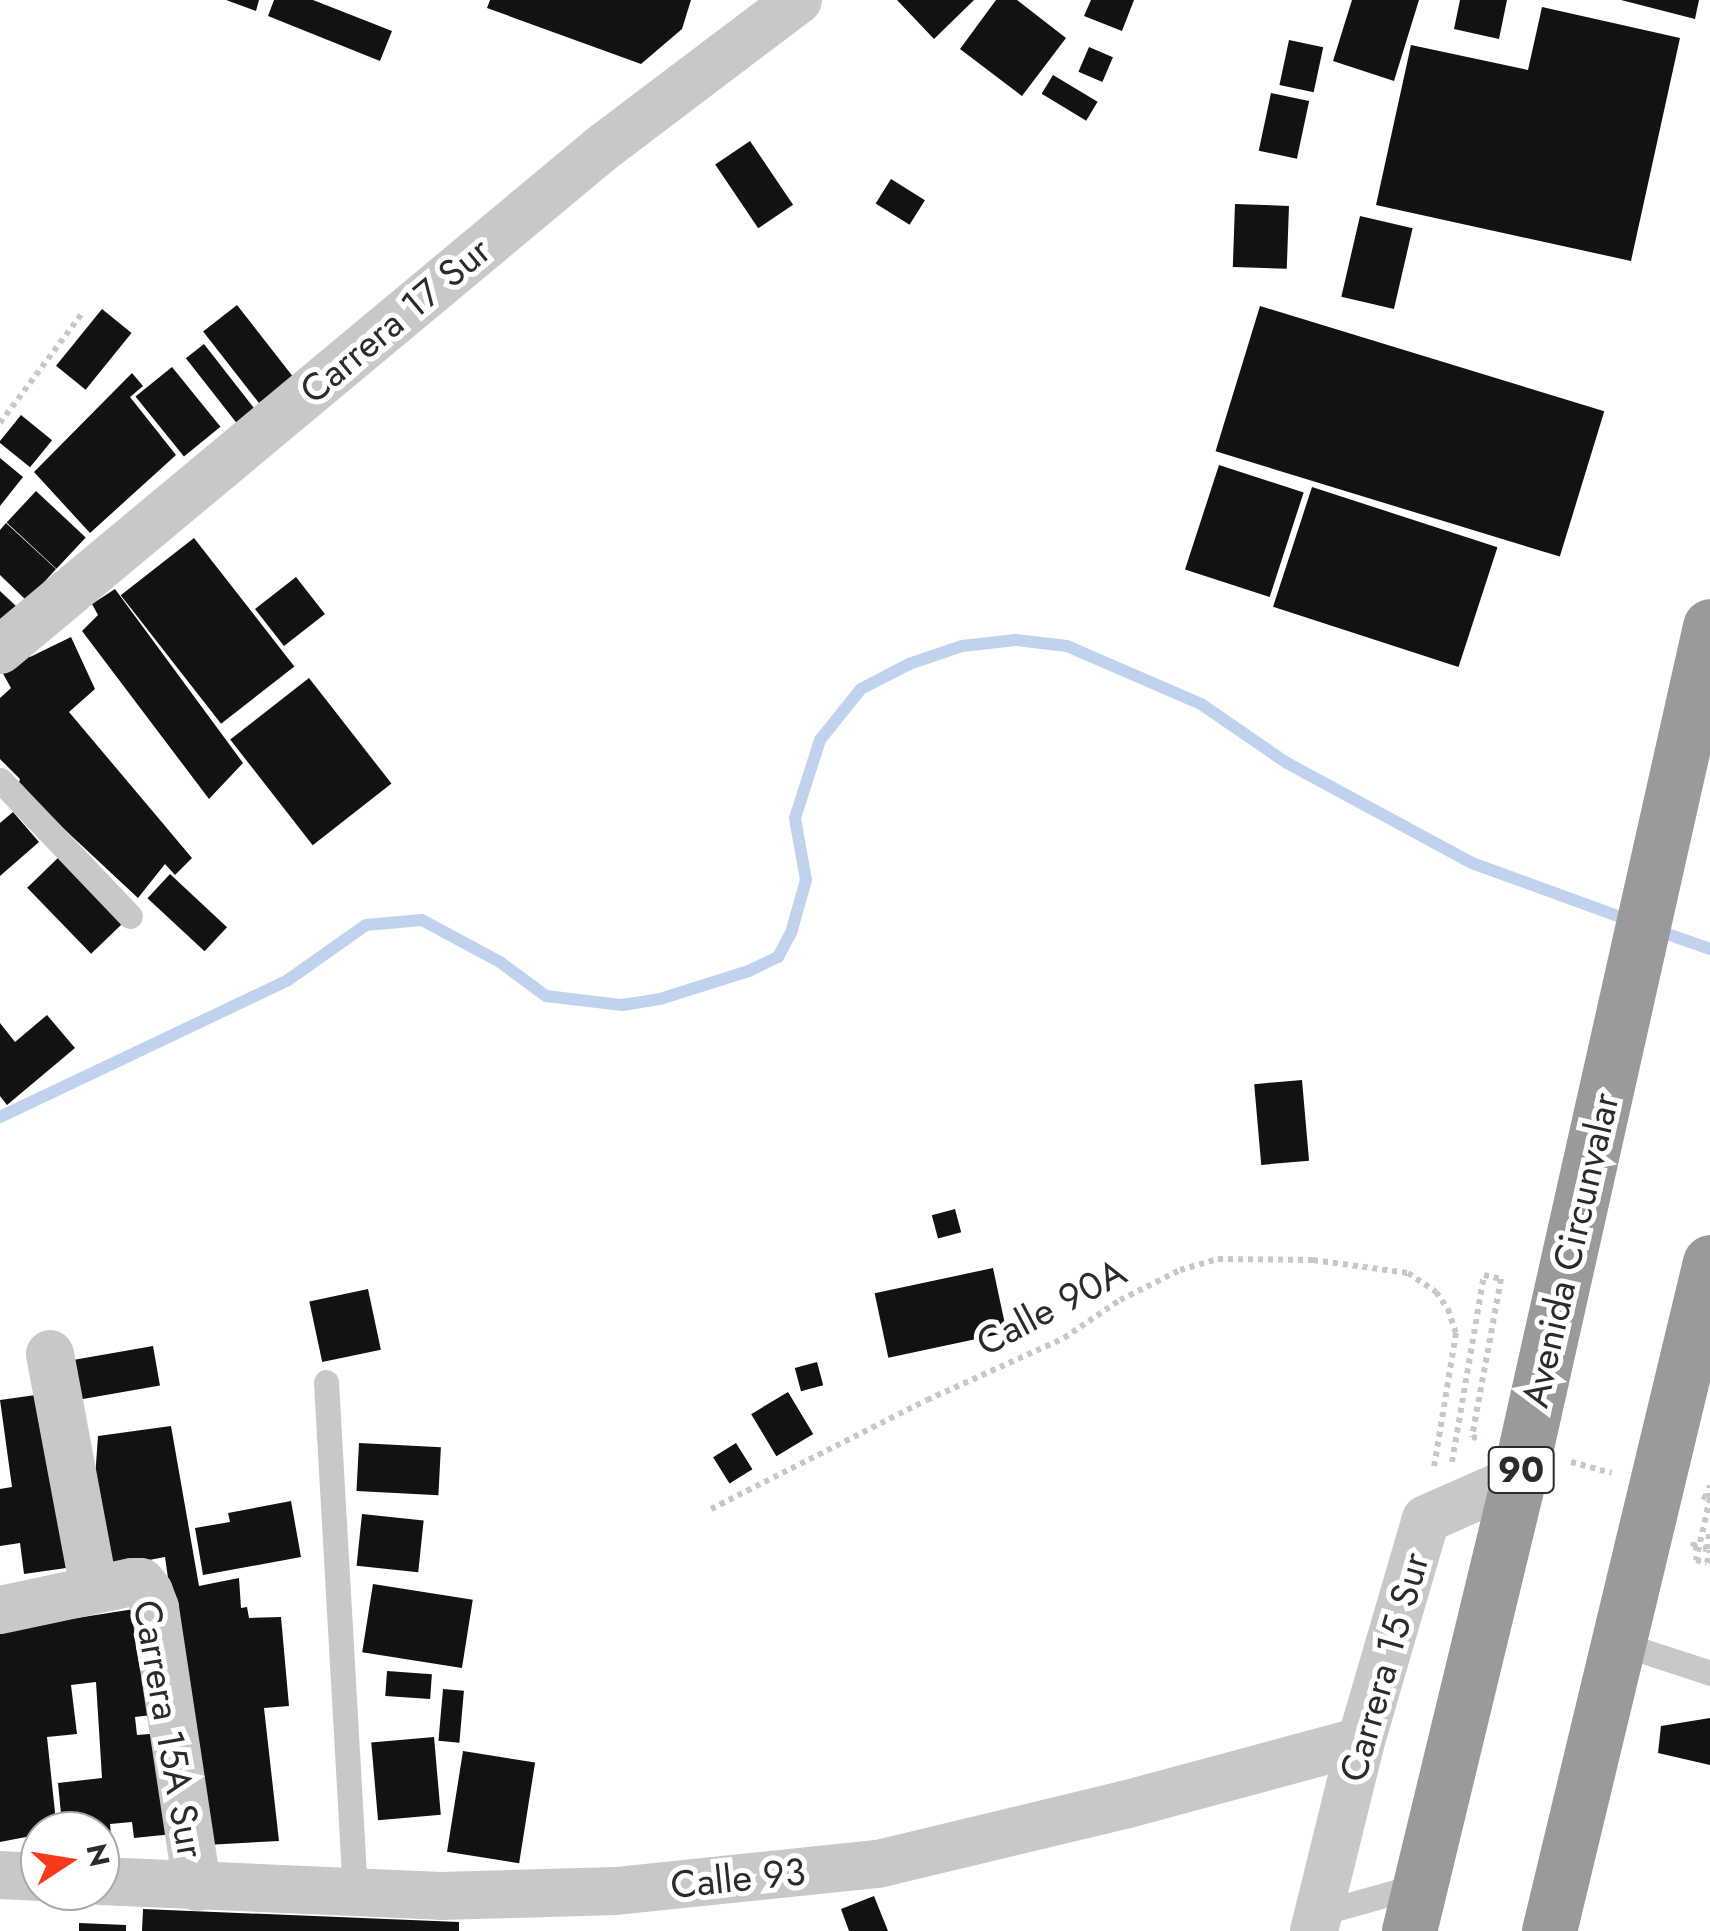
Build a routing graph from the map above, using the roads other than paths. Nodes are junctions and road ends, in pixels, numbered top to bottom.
1 (798, 0) edge
2 (1710, 626) edge
3 (0, 650) edge
4 (0, 780) edge
5 (130, 916) dead end
6 (1710, 1262) edge
7 (50, 1354) dead end
8 (326, 1382) dead end
9 (1694, 1403) edge
10 (1524, 1460) junction
11 (113, 1585) junction
12 (0, 1610) edge
13 (1620, 1643) junction
14 (1710, 1673) edge
15 (1361, 1742) junction
16 (120, 1882) edge
17 (197, 1887) junction
18 (355, 1893) junction
19 (1415, 1908) edge
20 (1315, 1922) edge
21 (1549, 1931) edge

1 - 3 street, Carrera 17 Sur
2 - 10 highway, Avenida Circunvalar / 90
4 - 5 lane
6 - 9 highway
7 - 11 street, Carrera 15A Sur
8 - 18 lane
9 - 13 highway
10 - 15 street, Carrera 15 Sur
10 - 19 highway, Avenida Circunvalar / 90
11 - 12 street
11 - 17 street, Carrera 15A Sur
13 - 14 lane
13 - 21 highway
15 - 18 street, Calle 93
15 - 20 street, Carrera 15 Sur
16 - 17 street, Calle 93
17 - 18 street, Calle 93
19 - 20 lane, Carrera 15 Sur

